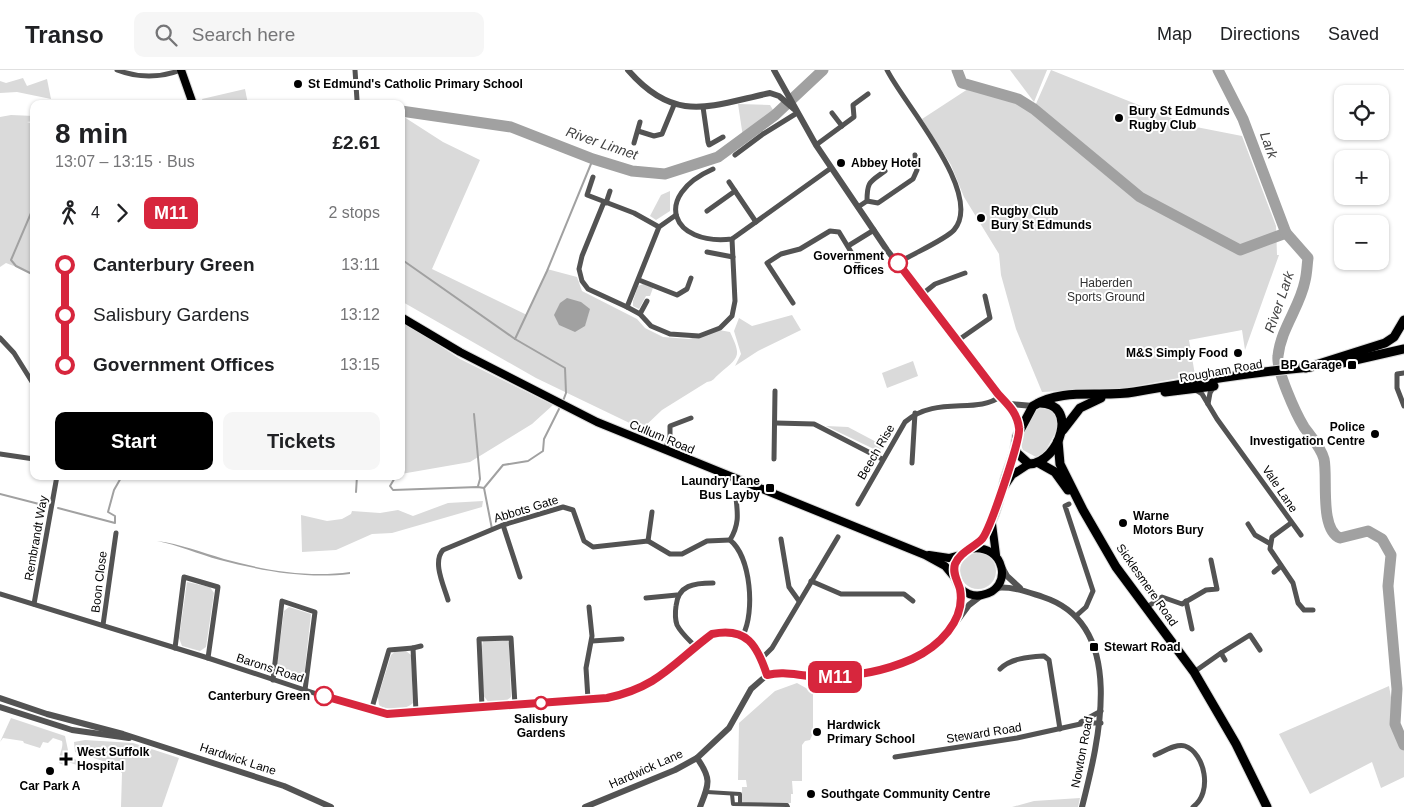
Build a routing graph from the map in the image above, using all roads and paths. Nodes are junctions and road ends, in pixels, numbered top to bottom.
1 (117, 70) edge
2 (181, 70) edge
3 (354, 70) edge
4 (628, 70) edge
5 (774, 70) edge
6 (887, 70) edge
7 (157, 73) edge
8 (777, 77) junction
9 (770, 93) junction
10 (868, 94) dead end
11 (191, 100) edge
12 (357, 100) dead end
13 (789, 101) junction
14 (674, 105) junction
15 (703, 107) junction
16 (796, 112) junction
17 (832, 113) dead end
18 (640, 122) dead end
19 (842, 126) junction
20 (638, 131) junction
21 (723, 137) dead end
22 (634, 143) dead end
23 (816, 145) junction
24 (736, 155) dead end
25 (915, 155) dead end
26 (831, 168) junction
27 (714, 169) dead end
28 (885, 171) dead end
29 (593, 177) dead end
30 (729, 182) dead end
31 (735, 190) junction
32 (610, 192) dead end
33 (867, 201) junction
34 (605, 203) junction
35 (858, 207) junction
36 (707, 211) dead end
37 (676, 215) junction
38 (756, 222) junction
39 (659, 227) junction
40 (874, 230) junction
41 (732, 239) junction
42 (848, 246) junction
43 (707, 252) dead end
44 (733, 257) junction
45 (898, 263) junction
46 (859, 265) dead end
47 (965, 272) dead end
48 (691, 278) dead end
49 (639, 280) junction
50 (921, 295) junction
51 (985, 296) dead end
52 (647, 301) dead end
53 (793, 302) dead end
54 (627, 307) junction
55 (640, 314) junction
56 (405, 319) edge
57 (1404, 320) edge
58 (0, 338) edge
59 (957, 341) junction
60 (1404, 349) edge
61 (1330, 362) junction
62 (1271, 373) junction
63 (1404, 373) edge
64 (30, 379) edge
65 (1215, 386) junction
66 (1194, 389) junction
67 (775, 391) dead end
68 (1134, 392) junction
69 (1116, 394) junction
70 (1001, 396) junction
71 (1010, 404) junction
72 (1036, 404) junction
73 (1208, 404) junction
74 (1404, 406) edge
75 (915, 413) junction
76 (691, 418) dead end
77 (776, 423) junction
78 (1020, 430) junction
79 (1062, 431) junction
80 (1058, 441) junction
81 (1015, 448) junction
82 (665, 451) junction
83 (0, 454) edge
84 (30, 458) edge
85 (882, 458) junction
86 (774, 460) dead end
87 (912, 463) dead end
88 (1039, 463) junction
89 (1029, 464) junction
90 (56, 480) edge
91 (1002, 488) junction
92 (736, 498) dead end
93 (858, 504) dead end
94 (1069, 504) dead end
95 (1084, 510) junction
96 (652, 512) dead end
97 (992, 522) junction
98 (1291, 523) junction
99 (1248, 524) dead end
100 (503, 526) junction
101 (116, 533) dead end
102 (1301, 535) dead end
103 (838, 537) dead end
104 (781, 539) dead end
105 (730, 540) junction
106 (648, 541) junction
107 (1269, 542) junction
108 (969, 549) junction
109 (925, 554) junction
110 (960, 555) junction
111 (996, 555) junction
112 (1212, 560) dead end
113 (1002, 566) junction
114 (1281, 566) junction
115 (1274, 572) dead end
116 (520, 577) dead end
117 (954, 578) junction
118 (811, 581) junction
119 (713, 583) dead end
120 (218, 587) junction
121 (960, 587) junction
122 (225, 588) dead end
123 (995, 588) junction
124 (1024, 591) junction
125 (0, 594) edge
126 (982, 595) junction
127 (677, 596) junction
128 (646, 598) dead end
129 (448, 600) dead end
130 (799, 601) junction
131 (913, 601) dead end
132 (1186, 601) junction
133 (34, 604) junction
134 (589, 607) dead end
135 (1147, 607) junction
136 (1313, 610) dead end
137 (315, 612) junction
138 (322, 613) dead end
139 (1076, 616) junction
140 (958, 618) junction
141 (103, 625) junction
142 (1192, 629) dead end
143 (743, 635) junction
144 (622, 639) dead end
145 (592, 641) junction
146 (421, 646) dead end
147 (695, 646) junction
148 (175, 648) junction
149 (414, 648) junction
150 (1260, 650) dead end
151 (1221, 653) junction
152 (208, 658) junction
153 (761, 659) junction
154 (1225, 660) dead end
155 (1000, 669) dead end
156 (1194, 672) junction
157 (767, 675) junction
158 (273, 680) junction
159 (305, 690) junction
160 (0, 698) edge
161 (588, 699) junction
162 (515, 705) junction
163 (0, 707) edge
164 (482, 707) junction
165 (1101, 710) junction
166 (371, 711) junction
167 (416, 712) junction
168 (1101, 723) junction
169 (1076, 725) junction
170 (1060, 729) junction
171 (135, 738) junction
172 (1154, 755) dead end
173 (895, 757) dead end
174 (697, 758) junction
175 (706, 792) junction
176 (732, 794) junction
177 (740, 804) junction
178 (331, 807) edge
179 (585, 807) edge
180 (700, 807) edge
181 (788, 807) edge
182 (1082, 807) edge
183 (1192, 807) edge
184 (1268, 807) edge

1 - 7 street
2 - 7 street
2 - 11 main road
3 - 12 street
4 - 14 street
5 - 8 street
6 - 45 street
8 - 9 street
8 - 13 street
9 - 13 street
9 - 15 street
10 - 19 street
13 - 16 street
14 - 15 street
14 - 20 street
15 - 21 street
16 - 23 street
16 - 24 street
17 - 19 street
18 - 20 street
19 - 23 street
20 - 22 street
23 - 26 street
25 - 33 street
26 - 35 street
26 - 38 street
27 - 37 street
28 - 33 street
29 - 34 street
30 - 31 street
31 - 36 street
31 - 38 street
32 - 34 street
33 - 35 street
34 - 39 street
34 - 54 street
35 - 40 street
37 - 39 street
37 - 41 street
38 - 41 street
39 - 49 street
40 - 42 street
40 - 45 street
41 - 44 street
42 - 46 street
42 - 53 street
43 - 44 street
44 - 55 street
45 - 50 street
47 - 50 street
48 - 49 street
49 - 54 street
50 - 59 street
51 - 59 street
52 - 55 street
54 - 55 street
56 - 82 main road, Cullum Road
57 - 61 highway
58 - 64 street
59 - 70 street
60 - 61 highway
61 - 62 highway, Rougham Road
62 - 65 highway, Rougham Road
62 - 68 highway, Rougham Road
63 - 74 street
65 - 66 highway, Rougham Road
65 - 73 street
66 - 68 highway, Rougham Road
66 - 73 street, Vale Lane
67 - 77 street
68 - 69 highway, Rougham Road
69 - 72 highway
69 - 79 highway
70 - 71 street
70 - 75 street
71 - 72 street
71 - 78 street
72 - 78 highway
72 - 79 highway
73 - 98 street, Vale Lane
75 - 85 street, Beech Rise
75 - 87 street, Beech Rise
76 - 82 street
77 - 85 street
77 - 86 street
78 - 81 highway
79 - 80 highway
80 - 88 highway
80 - 95 highway, Sicklesmere Road
81 - 89 highway
81 - 91 main road
82 - 109 main road, Cullum Road
83 - 84 street
85 - 93 street, Beech Rise
88 - 89 highway
88 - 95 highway, Sicklesmere Road
89 - 91 main road
90 - 133 street, Rembrandt Way
91 - 97 main road
92 - 105 street
94 - 139 street
95 - 135 highway, Sicklesmere Road
96 - 106 street
97 - 108 main road
97 - 111 main road
98 - 102 street, Vale Lane
98 - 107 street
99 - 107 street
100 - 106 street, Abbots Gate
100 - 116 street
100 - 129 street, Abbots Gate
101 - 141 street, Boon Close
103 - 118 street
104 - 130 street
105 - 106 street
105 - 143 street
107 - 114 street
108 - 110 main road
108 - 111 main road
109 - 110 main road, Cullum Road
109 - 117 main road, Cullum Road
110 - 117 main road
111 - 113 main road
112 - 132 street
113 - 123 main road
113 - 124 street
114 - 115 street
114 - 136 street
117 - 121 main road
118 - 130 street
118 - 131 street
119 - 127 street
120 - 122 street
120 - 148 street
120 - 152 street
121 - 126 main road
121 - 140 street
123 - 124 street
123 - 126 main road
124 - 139 street
125 - 133 street, Barons Road
126 - 140 street
127 - 128 street
127 - 147 street
130 - 153 street
132 - 135 street
132 - 142 street
133 - 141 street, Barons Road
134 - 145 street
135 - 156 highway, Sicklesmere Road
137 - 138 street
137 - 158 street
137 - 159 street
139 - 165 street, Nowton Road
140 - 157 street
141 - 148 street, Barons Road
143 - 147 street, Barons Road
143 - 153 street
144 - 145 street
145 - 161 street
146 - 149 street
147 - 161 street, Barons Road
148 - 152 street, Barons Road
149 - 166 street
149 - 167 street
150 - 151 street
151 - 154 street
151 - 156 street
152 - 158 street, Barons Road
153 - 157 street
155 - 170 street
156 - 184 highway, Sicklesmere Road
157 - 174 street, Hardwick Lane
158 - 159 street, Barons Road
159 - 166 street, Barons Road
160 - 171 street, Hardwick Lane
161 - 162 street, Barons Road
162 - 164 street, Barons Road
162 - 164 street
163 - 171 street, Hardwick Lane
164 - 167 street, Barons Road
165 - 168 street, Nowton Road
165 - 169 street, Steward Road
166 - 167 street, Barons Road
168 - 169 street, Steward Road
168 - 182 street, Nowton Road
169 - 170 street, Steward Road
170 - 173 street, Steward Road
171 - 178 street, Hardwick Lane
172 - 183 street
174 - 175 street
174 - 179 street, Hardwick Lane
175 - 176 street
175 - 180 street
176 - 177 street
176 - 177 street
177 - 181 street

